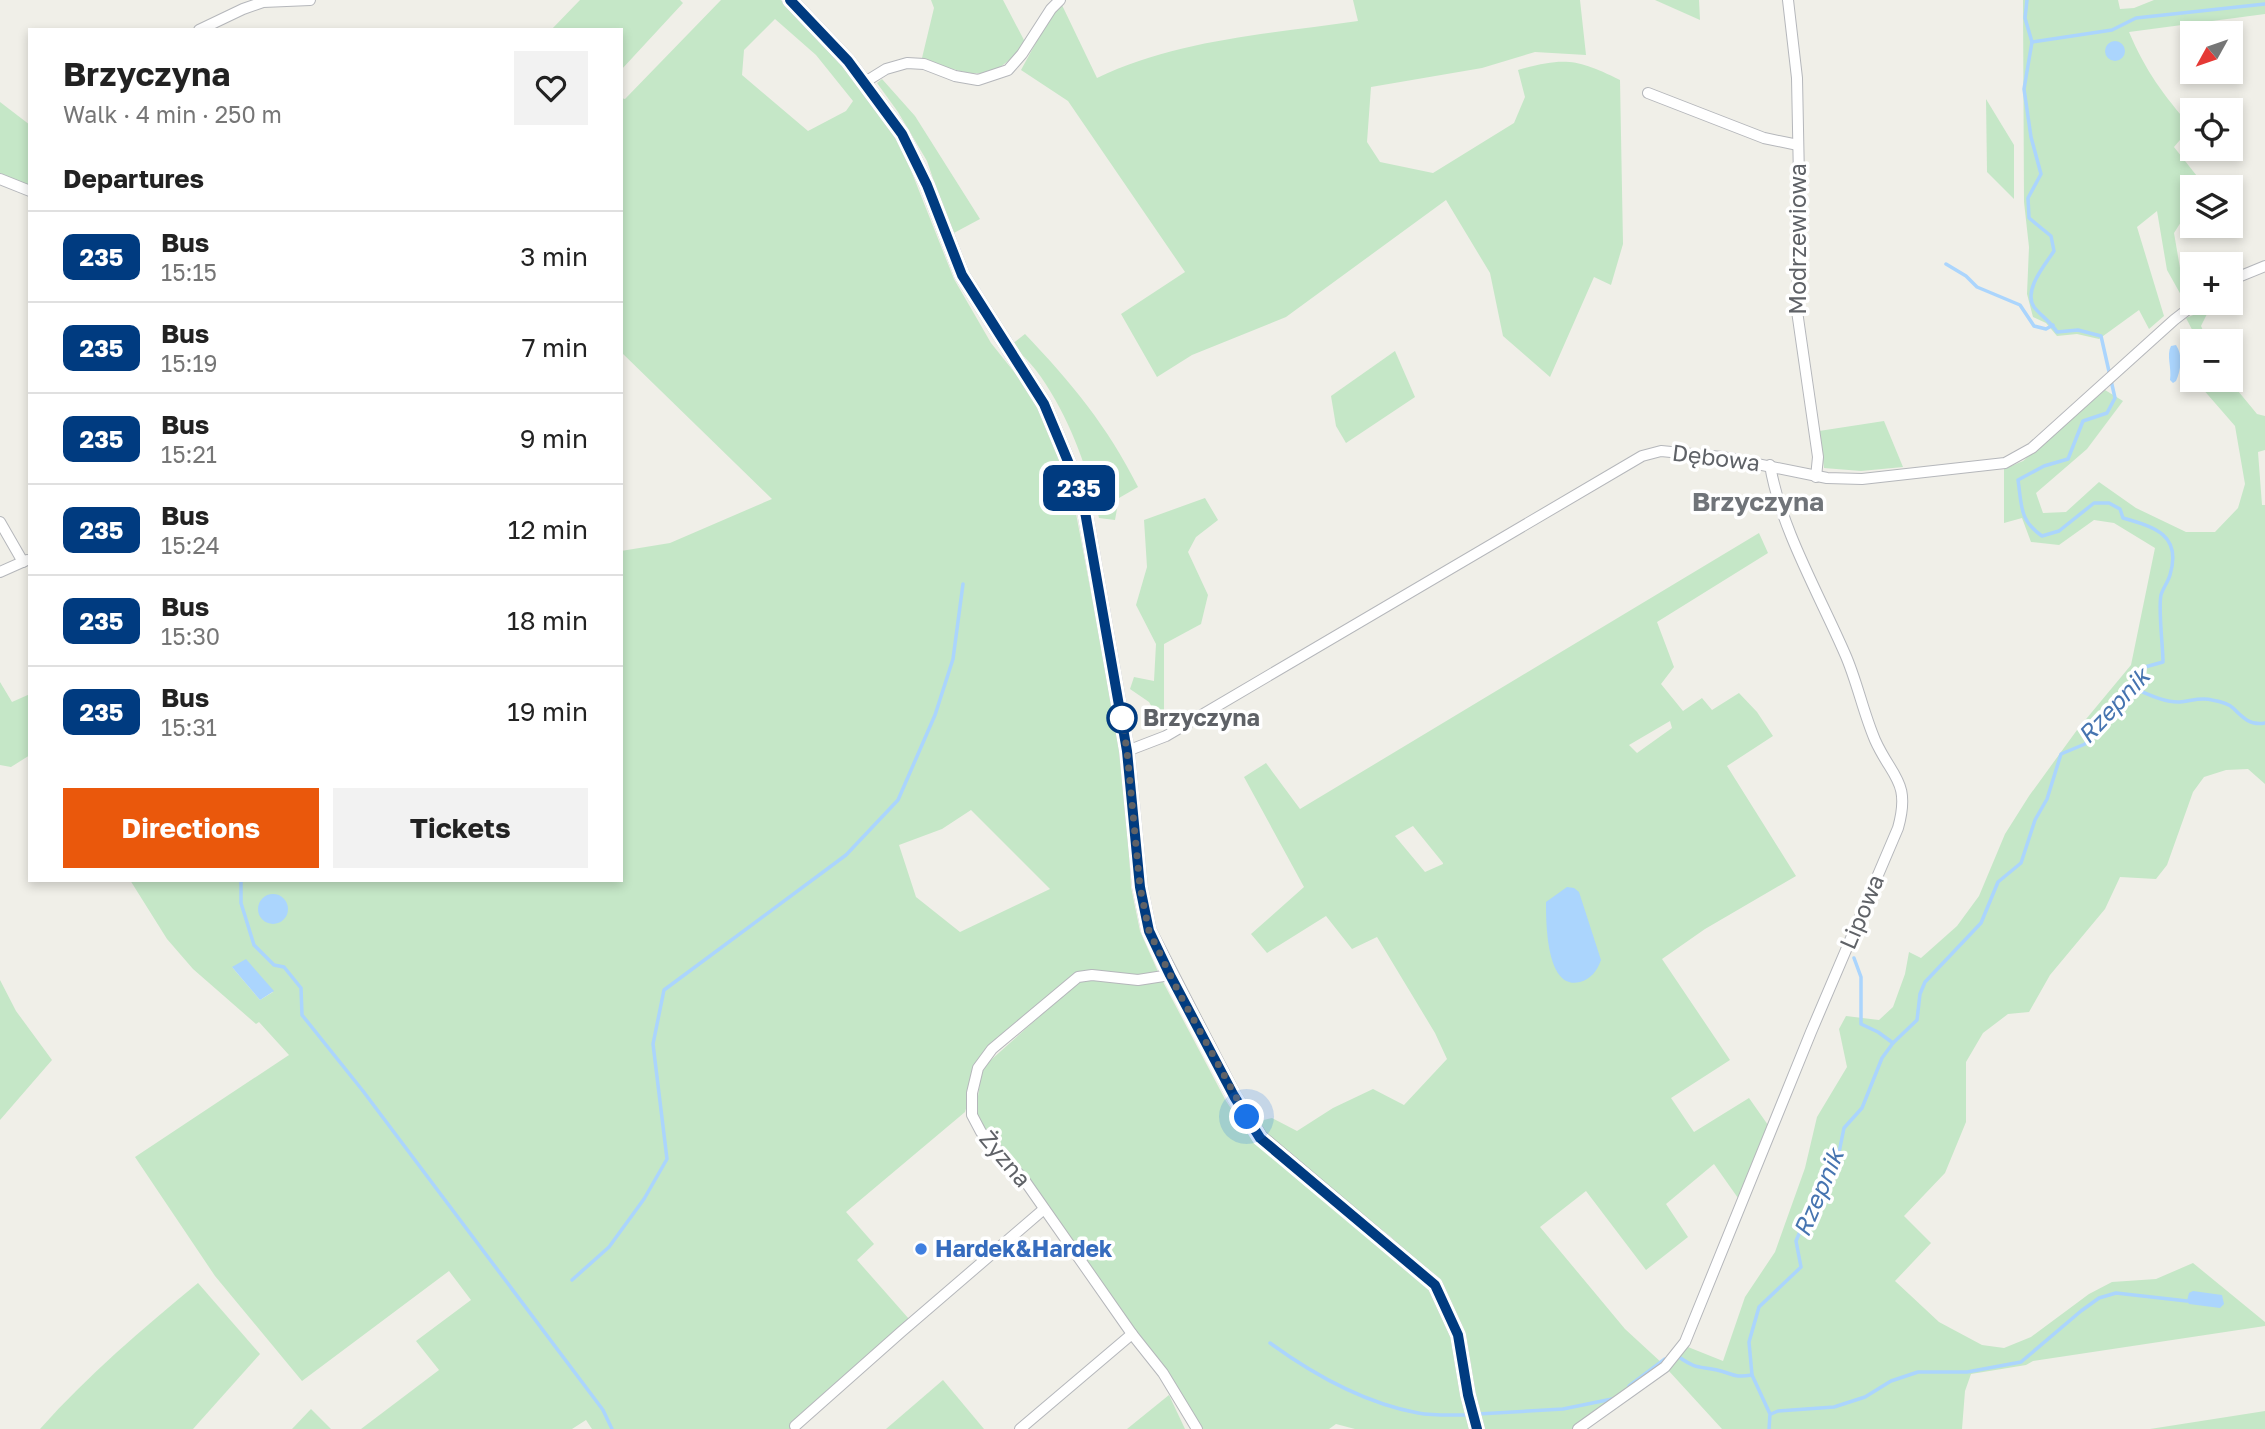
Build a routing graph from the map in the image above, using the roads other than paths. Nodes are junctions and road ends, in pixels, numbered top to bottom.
1 (310, 0) edge
2 (790, 0) edge
3 (1060, 0) edge
4 (1788, 0) edge
5 (204, 28) edge
6 (865, 82) junction
7 (1648, 93) dead end
8 (1798, 145) junction
9 (0, 179) edge
10 (28, 190) edge
11 (2265, 266) edge
12 (2243, 275) edge
13 (2182, 315) edge
14 (1770, 466) junction
15 (1816, 477) junction
16 (0, 522) edge
17 (26, 561) edge
18 (0, 572) edge
19 (1127, 751) junction
20 (1170, 975) junction
21 (1044, 1209) junction
22 (1132, 1334) junction
23 (795, 1426) dead end
24 (1020, 1429) edge
25 (1197, 1429) edge
26 (1477, 1429) edge
27 (1578, 1429) edge

1 - 5 street
2 - 6 street
3 - 6 street
4 - 8 street, Modrzewiowa
6 - 19 street
7 - 8 street
8 - 15 street, Modrzewiowa
9 - 10 street
11 - 12 street
13 - 15 street, Dębowa
14 - 15 street, Dębowa
14 - 19 street, Dębowa
14 - 27 street, Lipowa
16 - 17 street
17 - 18 street
19 - 20 street
20 - 21 street, Żyzna
20 - 26 street
21 - 22 street, Żyzna
21 - 23 street
22 - 24 street
22 - 25 street, Żyzna

